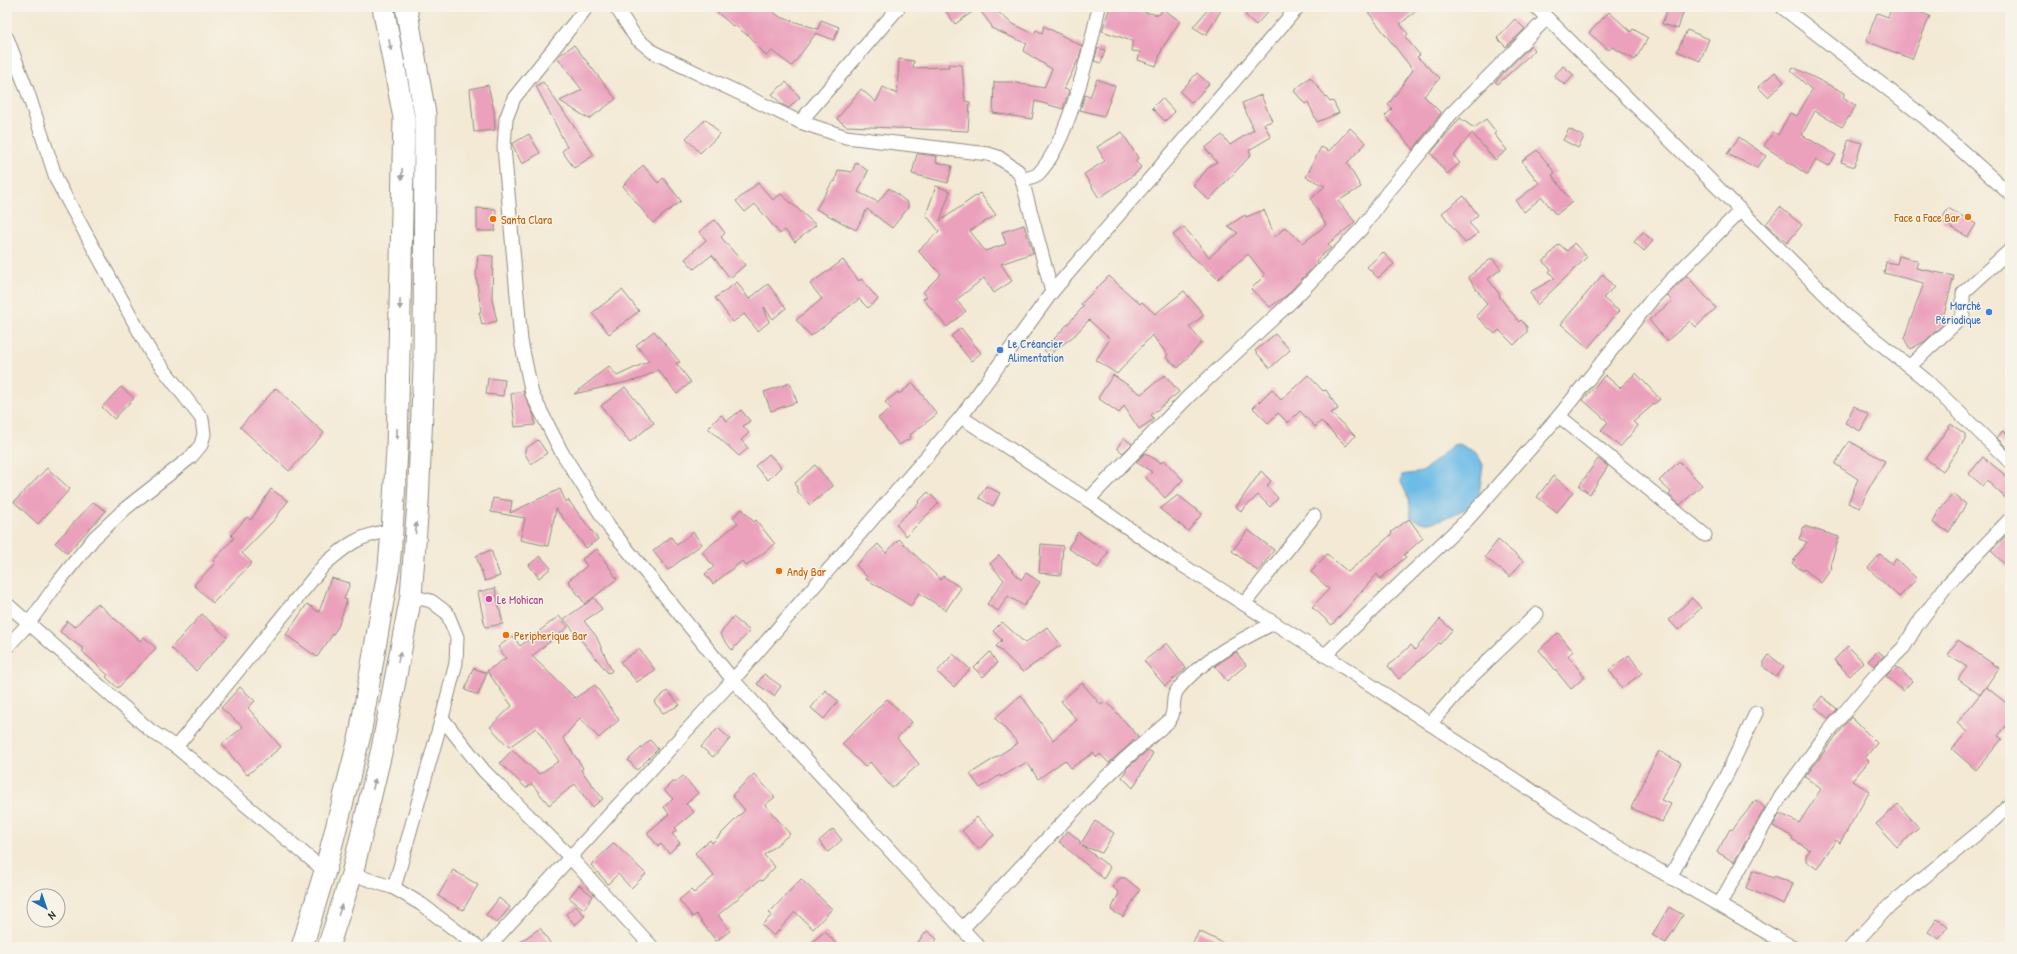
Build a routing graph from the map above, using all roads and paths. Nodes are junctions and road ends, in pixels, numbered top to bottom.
1 (383, 7) edge
2 (406, 7) edge
3 (587, 7) edge
4 (616, 7) edge
5 (899, 7) edge
6 (1099, 7) edge
7 (1298, 7) edge
8 (1536, 7) edge
9 (1782, 7) edge
10 (1547, 18) junction
11 (7, 38) edge
12 (800, 122) junction
13 (1022, 180) junction
14 (2010, 194) edge
15 (1741, 210) junction
16 (2010, 250) edge
17 (1052, 292) junction
18 (1910, 366) junction
19 (1559, 416) junction
20 (961, 417) junction
21 (2010, 462) edge
22 (1088, 500) junction
23 (1314, 516) dead end
24 (2010, 519) edge
25 (392, 531) junction
26 (1705, 535) dead end
27 (411, 596) junction
28 (7, 604) edge
29 (1244, 604) junction
30 (1537, 614) dead end
31 (29, 623) junction
32 (1274, 623) junction
33 (7, 647) edge
34 (1325, 655) junction
35 (733, 680) junction
36 (1756, 713) dead end
37 (442, 718) junction
38 (1430, 724) junction
39 (176, 747) junction
40 (2010, 804) edge
41 (570, 857) junction
42 (325, 871) junction
43 (352, 874) junction
44 (1670, 877) junction
45 (394, 888) junction
46 (1719, 905) junction
47 (962, 929) junction
48 (302, 947) edge
49 (328, 947) edge
50 (478, 947) edge
51 (488, 947) edge
52 (652, 947) edge
53 (979, 947) edge
54 (1792, 947) edge
55 (1851, 947) edge

1 -> 25 main road
27 -> 2 main road
3 - 35 street
4 - 12 street
5 - 12 street
6 - 13 street
7 - 17 street
8 - 10 street
9 - 14 street
10 - 15 street
10 - 22 street
11 - 31 street
12 - 13 street
13 - 17 street
15 - 18 street
15 - 19 street
16 - 18 street
17 - 20 street
18 - 21 street
19 - 26 street
19 - 34 street
20 - 22 street
20 - 35 street
22 - 29 street
23 - 29 street
24 - 46 street
25 - 39 street
25 - 42 main road
27 - 37 street
43 -> 27 main road
28 - 31 street
29 - 32 street
30 - 38 street
31 - 33 street
31 - 39 street
32 - 34 street
32 - 47 street
34 - 38 street
35 - 41 street
35 - 47 street
36 - 44 street
37 - 41 street
37 - 45 street
38 - 44 street
39 - 42 street
40 - 55 street
41 - 51 street
41 - 52 street
42 - 48 main road
43 - 45 street
49 -> 43 main road
44 - 46 street
45 - 50 street
46 - 54 street
47 - 53 street

